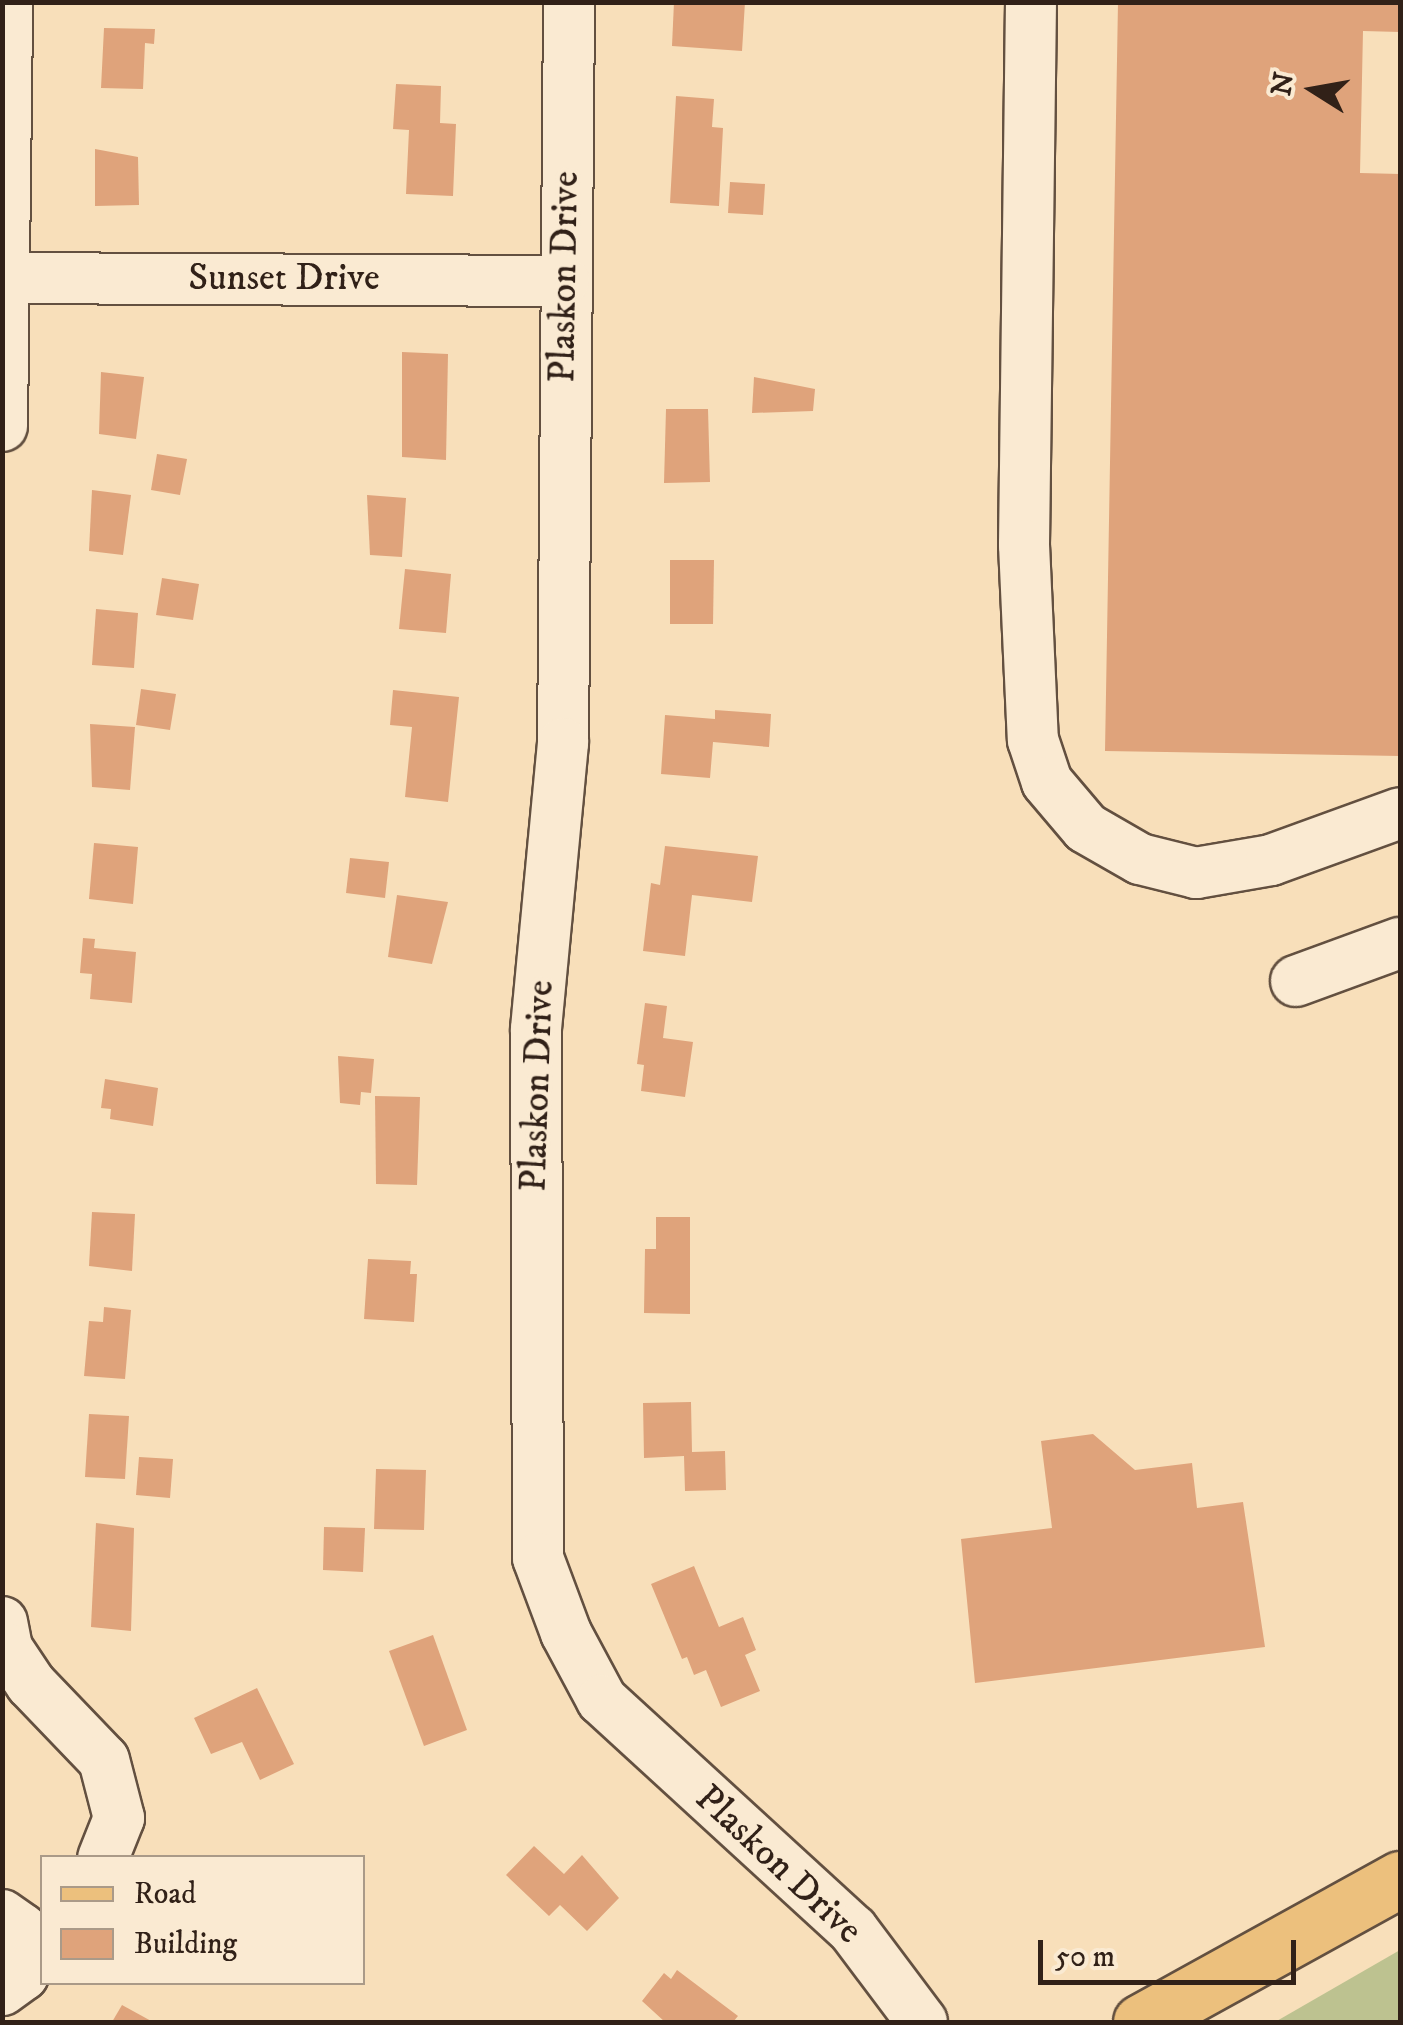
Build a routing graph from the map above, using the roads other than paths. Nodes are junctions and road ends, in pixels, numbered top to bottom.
1 (7, 2) edge
2 (568, 2) edge
3 (1031, 2) edge
4 (4, 278) edge
5 (564, 281) junction
6 (2, 426) edge
7 (1400, 813) edge
8 (1400, 942) edge
9 (1296, 981) dead end
10 (2, 1622) edge
11 (105, 1855) edge
12 (1400, 1879) edge
13 (22, 1919) edge
14 (2, 1990) edge
15 (922, 2022) edge
16 (1141, 2022) edge

1 - 4 street
2 - 5 street, Plaskon Drive
3 - 7 street
4 - 5 street, Sunset Drive
4 - 6 street
5 - 15 street, Plaskon Drive
8 - 9 street
10 - 11 street
12 - 16 main road
13 - 14 street

